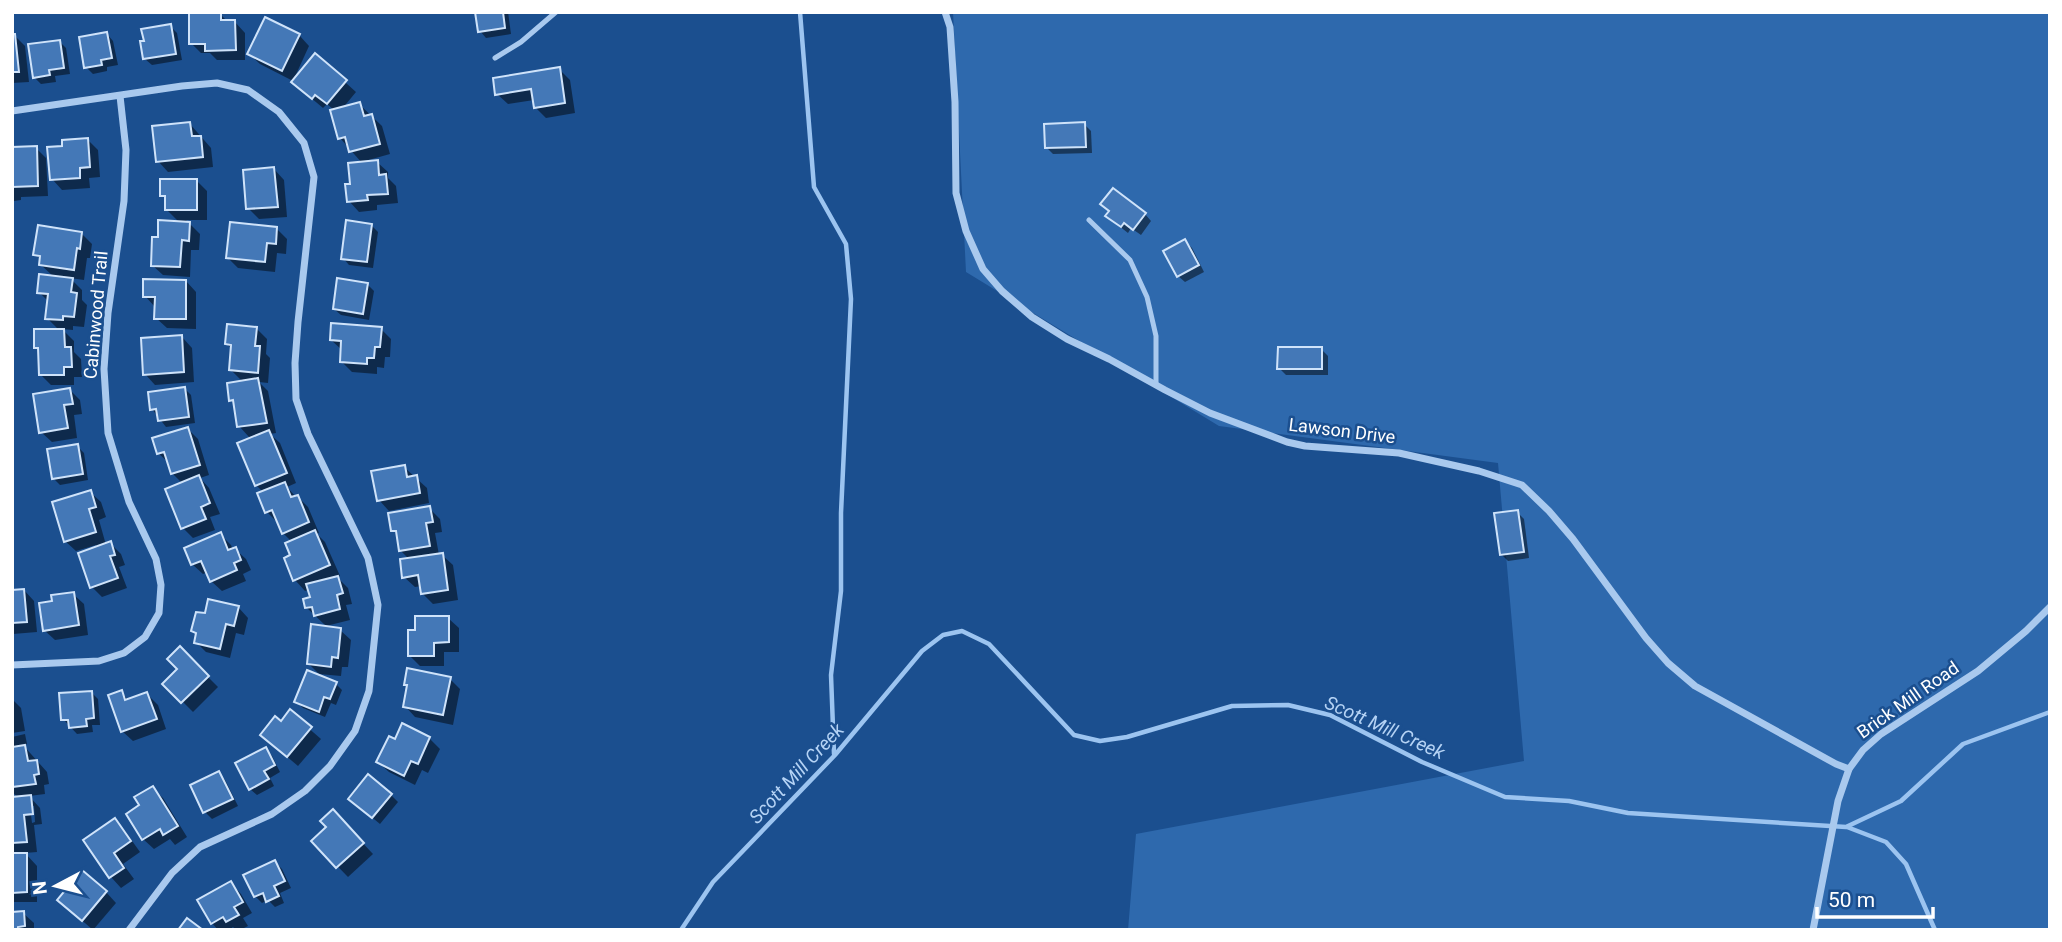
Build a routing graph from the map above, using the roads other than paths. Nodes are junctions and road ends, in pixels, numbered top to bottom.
1 (556, 12) edge
2 (945, 12) edge
3 (495, 58) dead end
4 (120, 96) junction
5 (12, 111) edge
6 (1089, 220) dead end
7 (1156, 385) junction
8 (2050, 607) edge
9 (12, 665) edge
10 (1849, 769) junction
11 (130, 930) edge
12 (1813, 930) edge

1 - 3 lane
2 - 7 street, Lawson Drive
4 - 5 street
4 - 9 street, Cabinwood Trail
4 - 11 street
6 - 7 lane
7 - 10 street, Lawson Drive
8 - 10 street, Brick Mill Road
10 - 12 street, Brick Mill Road

